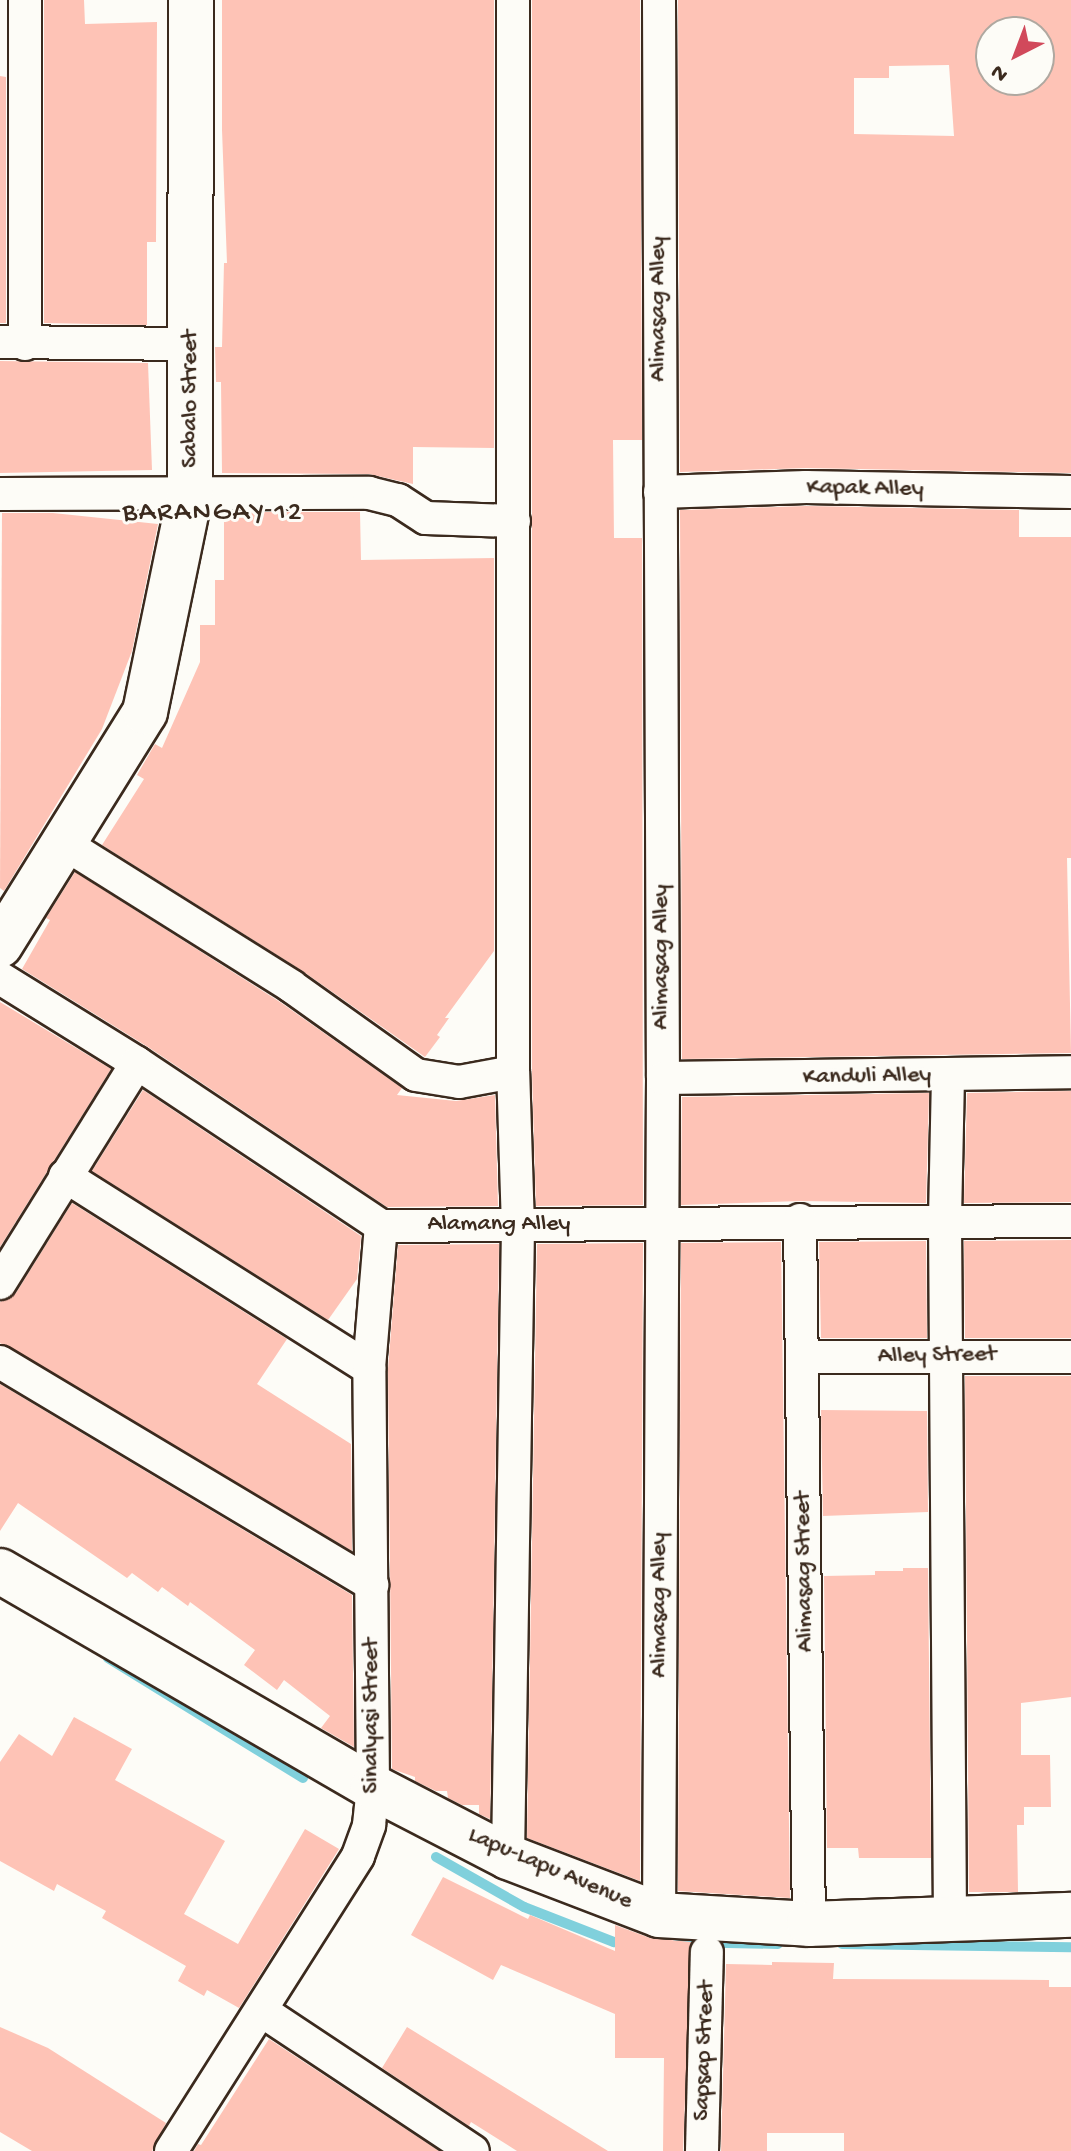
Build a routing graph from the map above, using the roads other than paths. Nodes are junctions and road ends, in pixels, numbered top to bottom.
1 (25, 0) edge
2 (191, 0) edge
3 (513, 0) edge
4 (659, 0) edge
5 (13, 72) edge
6 (12, 216) edge
7 (12, 343) edge
8 (191, 344) junction
9 (660, 492) junction
10 (1071, 492) edge
11 (190, 494) junction
12 (1, 497) edge
13 (514, 521) junction
14 (65, 844) junction
15 (0, 945) edge
16 (0, 978) edge
17 (137, 1063) junction
18 (513, 1072) junction
19 (1071, 1072) edge
20 (948, 1076) junction
21 (663, 1078) junction
22 (65, 1176) junction
23 (800, 1220) junction
24 (945, 1221) junction
25 (1071, 1221) edge
26 (661, 1222) junction
27 (381, 1226) junction
28 (518, 1227) junction
29 (0, 1283) edge
30 (945, 1355) junction
31 (802, 1357) junction
32 (1071, 1357) edge
33 (0, 1362) edge
34 (369, 1368) junction
35 (0, 1571) edge
36 (372, 1585) junction
37 (373, 1787) junction
38 (508, 1857) junction
39 (659, 1915) junction
40 (1071, 1915) edge
41 (950, 1917) junction
42 (809, 1924) junction
43 (707, 1952) dead end
44 (262, 2011) junction
45 (171, 2151) edge
46 (473, 2151) edge
47 (702, 2151) edge

1 - 5 street
2 - 8 street, Sabalo Street
3 - 13 street
4 - 9 street, Alimasag Alley
5 - 6 street
6 - 7 street
7 - 8 street
8 - 11 street, Sabalo Street
9 - 10 street, Kapak Alley
9 - 21 street, Alimasag Alley
11 - 12 street
11 - 13 street
11 - 14 street, Sabalo Street
13 - 18 street
14 - 15 street, Sabalo Street
14 - 18 street
16 - 17 street
17 - 22 street
17 - 27 street
18 - 28 street
19 - 20 street, Kanduli Alley
20 - 21 street, Kanduli Alley
20 - 24 street
21 - 26 street, Alimasag Alley
22 - 29 street
22 - 34 street
23 - 24 street, Alamang Alley
23 - 26 street, Alamang Alley
23 - 31 street, Alimasag Street
24 - 25 street, Alamang Alley
24 - 30 street
26 - 28 street, Alamang Alley
26 - 39 street, Alimasag Alley
27 - 28 street, Alamang Alley
27 - 34 street, Sinalyasi Street
28 - 38 street
30 - 31 street, Alley Street
30 - 32 street, Alley Street
30 - 41 street
31 - 42 street, Alimasag Street
33 - 36 street
34 - 36 street, Sinalyasi Street
35 - 37 street, Lapu-Lapu Avenue
36 - 37 street, Sinalyasi Street
37 - 38 street, Lapu-Lapu Avenue
37 - 44 street, Sinalyasi Street
38 - 39 street, Lapu-Lapu Avenue
39 - 42 street, Lapu-Lapu Avenue
40 - 41 street, Lapu-Lapu Avenue
41 - 42 street, Lapu-Lapu Avenue
43 - 47 street, Sapsap Street
44 - 45 street, Sinalyasi Street
44 - 46 street

